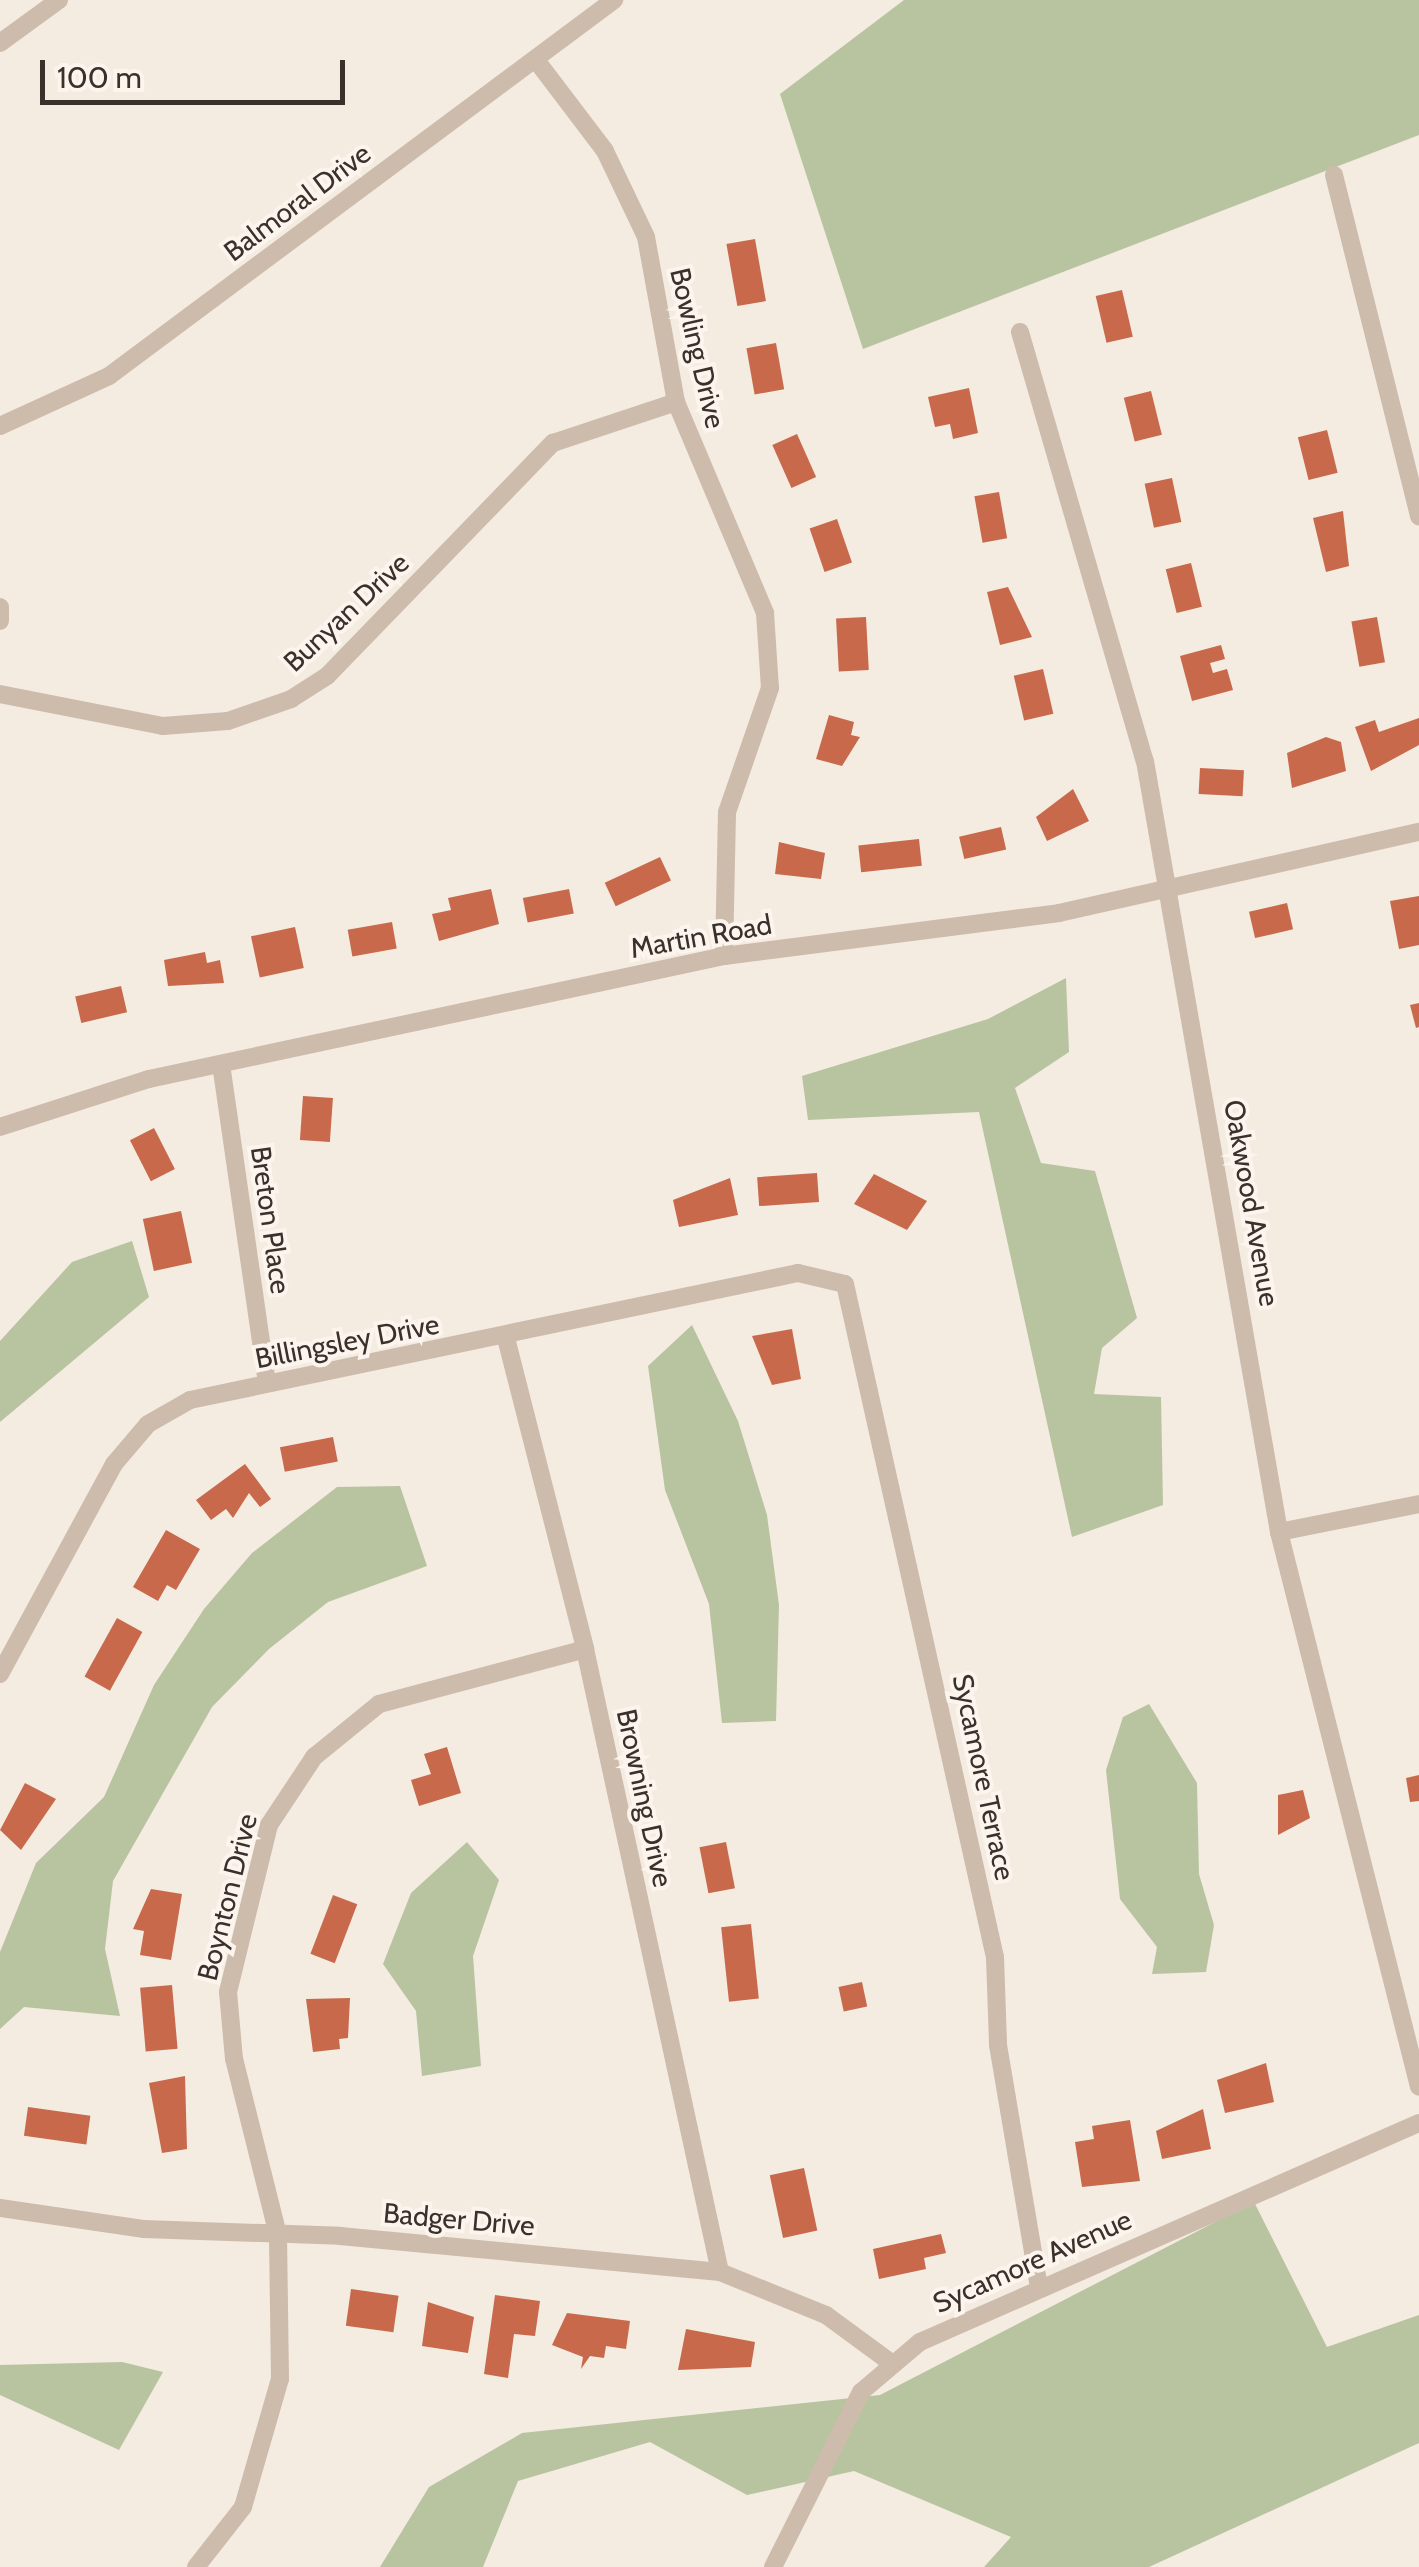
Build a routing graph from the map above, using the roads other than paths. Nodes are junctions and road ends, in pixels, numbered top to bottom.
1 (59, 0) edge
2 (614, 0) edge
3 (0, 43) edge
4 (536, 60) junction
5 (1334, 175) dead end
6 (1020, 332) dead end
7 (676, 402) junction
8 (0, 426) edge
9 (1419, 516) edge
10 (0, 607) edge
11 (0, 621) edge
12 (0, 694) edge
13 (1419, 832) edge
14 (1169, 882) junction
15 (724, 956) junction
16 (221, 1064) junction
17 (0, 1127) edge
18 (845, 1284) joint
19 (506, 1338) junction
20 (267, 1384) junction
21 (1419, 1504) edge
22 (1280, 1532) junction
23 (585, 1650) junction
24 (0, 1674) edge
25 (1419, 2086) edge
26 (1419, 2124) edge
27 (0, 2208) edge
28 (278, 2235) junction
29 (720, 2272) junction
30 (1038, 2288) junction
31 (890, 2362) junction
32 (196, 2567) edge
33 (773, 2567) edge

1 - 3 street
2 - 4 street, Balmoral Drive
4 - 7 street, Bowling Drive
4 - 8 street, Balmoral Drive
5 - 9 street
6 - 14 street, Oakwood Avenue
7 - 12 street, Bunyan Drive
7 - 15 street, Bowling Drive
10 - 11 street
13 - 14 street, Martin Road
14 - 15 street, Martin Road
14 - 22 street, Oakwood Avenue
15 - 16 street, Martin Road
16 - 17 street, Martin Road
16 - 20 street, Breton Place
18 - 19 street, Billingsley Drive
18 - 30 street, Sycamore Terrace
19 - 20 street, Billingsley Drive
19 - 23 street, Browning Drive
20 - 24 street, Billingsley Drive
21 - 22 street
22 - 25 street, Oakwood Avenue
23 - 28 street, Boynton Drive
23 - 29 street, Browning Drive
26 - 30 street, Sycamore Avenue
27 - 28 street, Badger Drive
28 - 29 street, Badger Drive
28 - 32 street
29 - 31 street, Badger Drive
30 - 31 street, Sycamore Avenue
31 - 33 street, Sycamore Avenue

